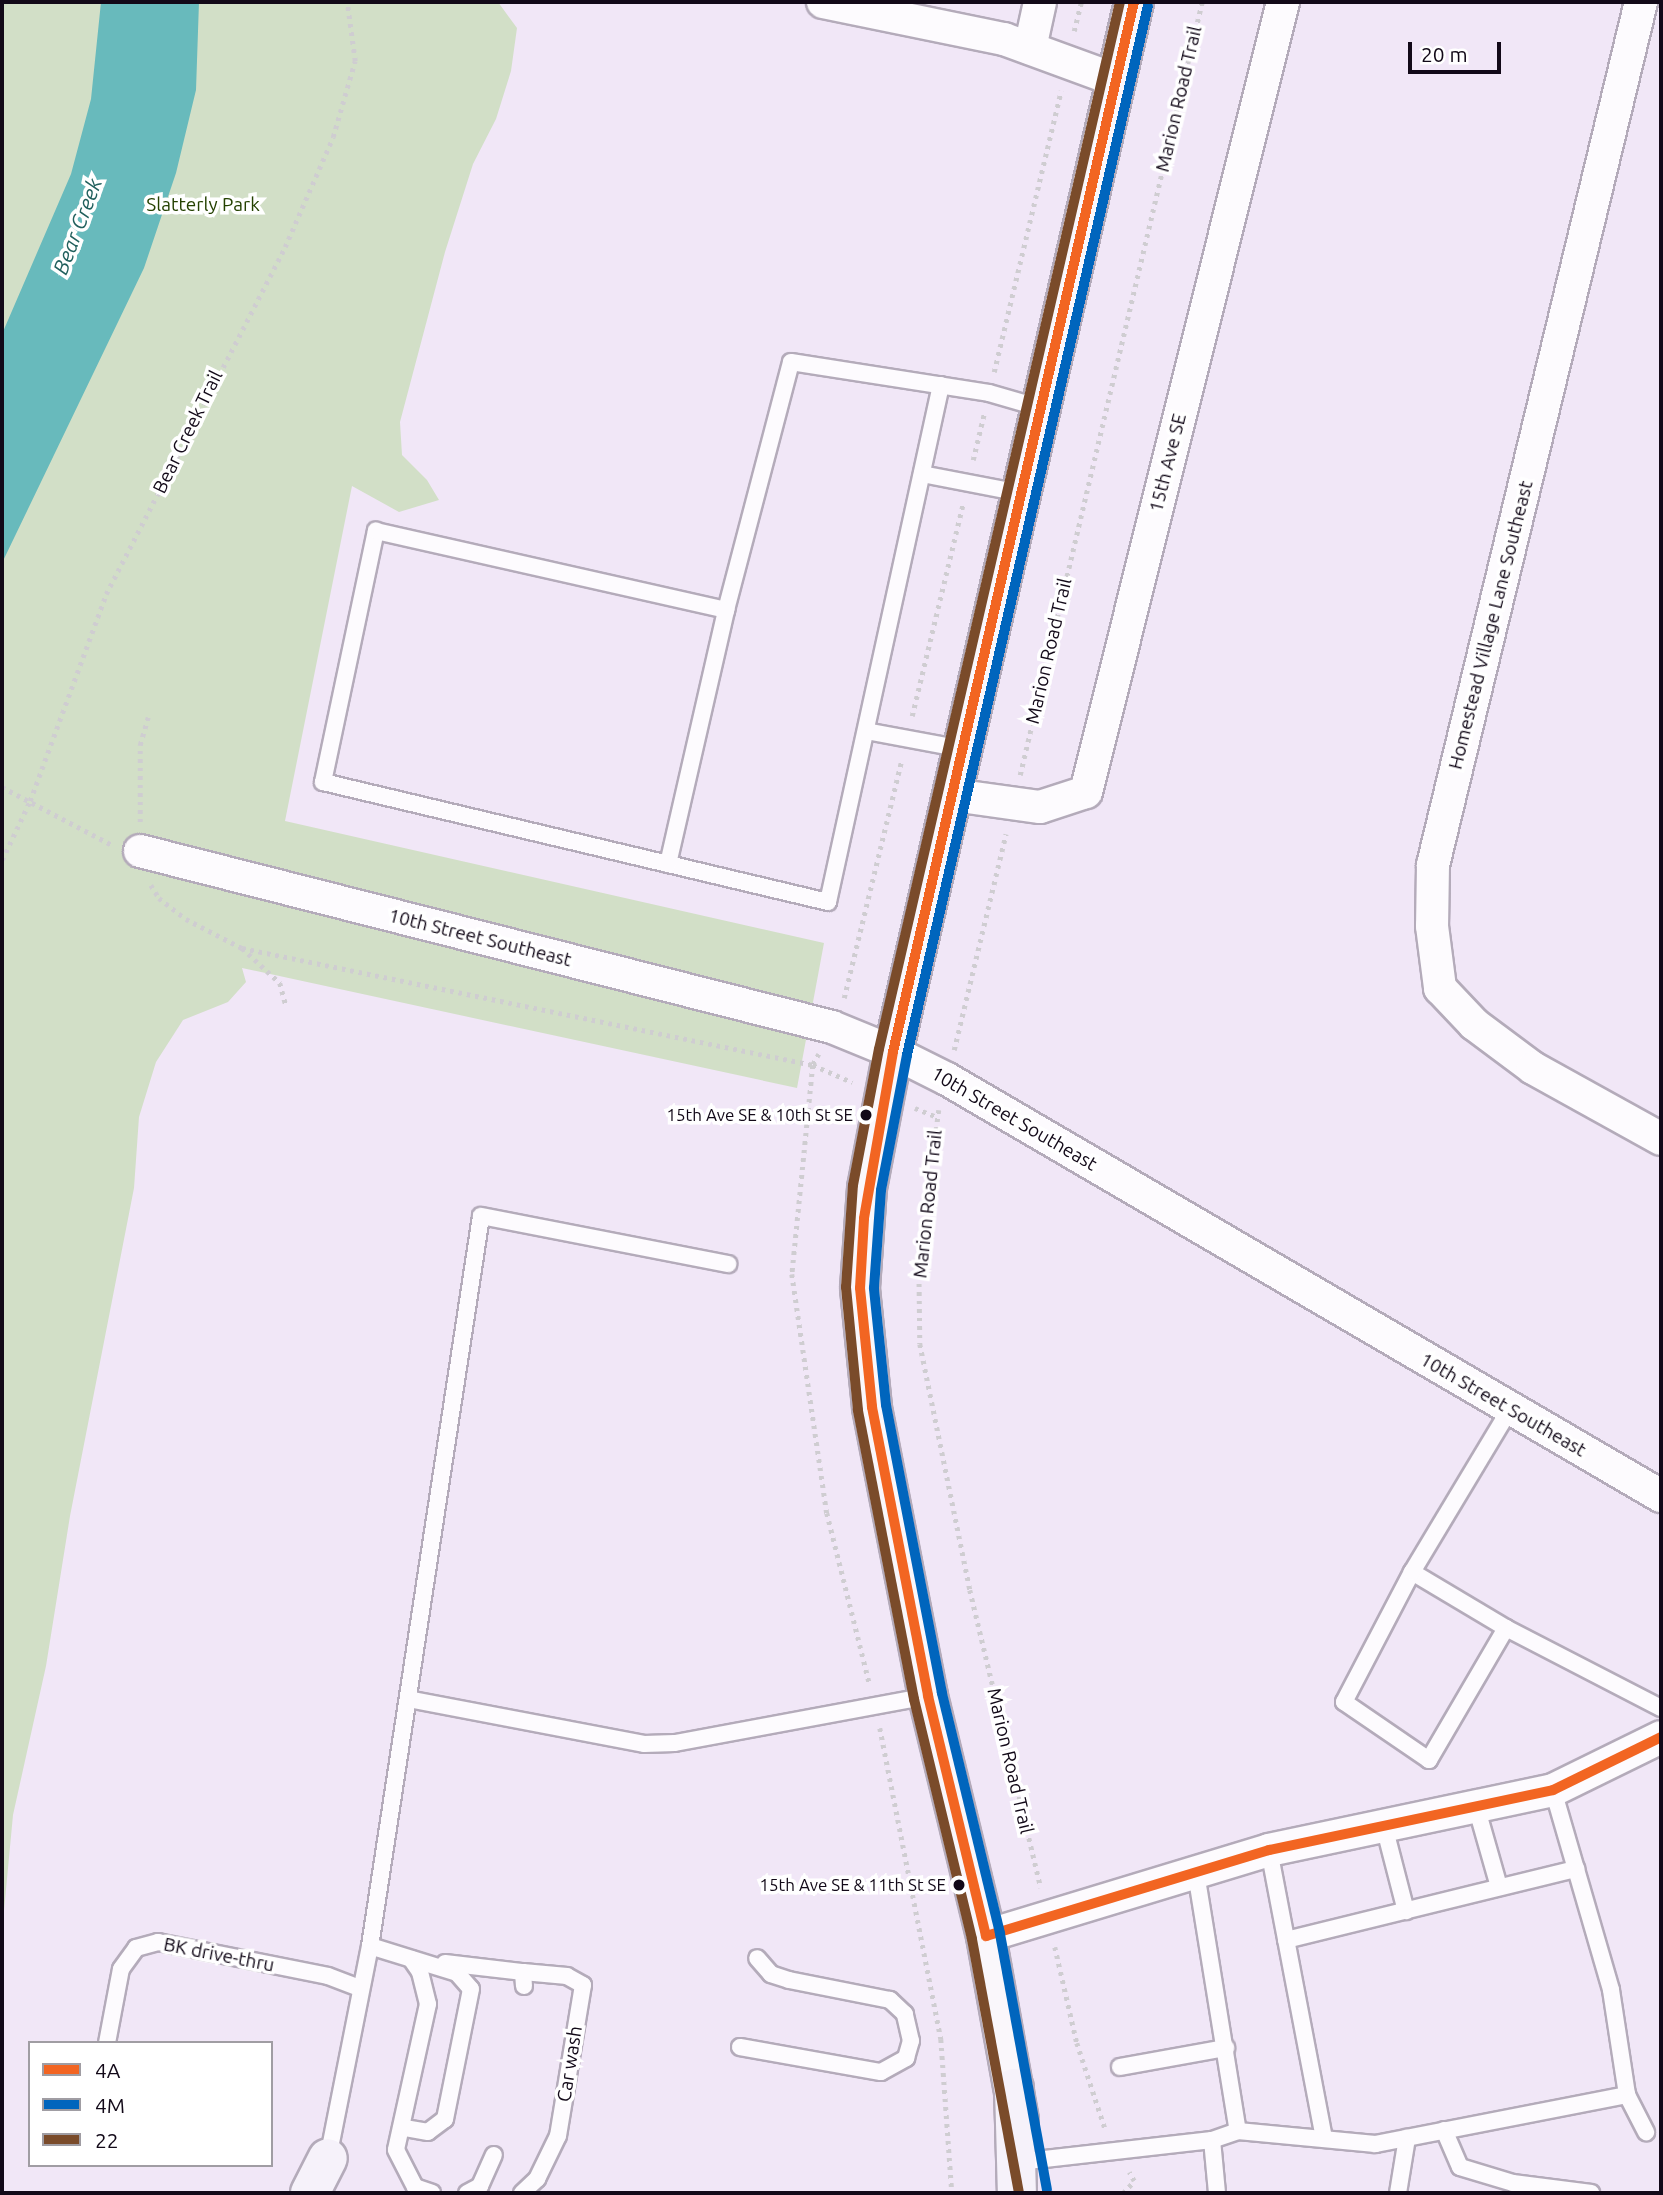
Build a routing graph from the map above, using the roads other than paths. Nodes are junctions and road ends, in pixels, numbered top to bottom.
1 (823, 2) edge
2 (1041, 2) edge
3 (1134, 2) edge
4 (1283, 2) edge
5 (1641, 2) edge
6 (1030, 48) junction
7 (1116, 80) junction
8 (941, 386) junction
9 (1041, 408) junction
10 (922, 474) junction
11 (1021, 493) junction
12 (726, 610) junction
13 (866, 731) junction
14 (963, 749) junction
15 (953, 795) junction
16 (141, 851) road end
17 (668, 864) junction
18 (893, 1052) junction
19 (1661, 1139) edge
20 (728, 1264) dead end
21 (1510, 1409) junction
22 (1661, 1496) edge
23 (1412, 1572) junction
24 (1506, 1628) junction
25 (929, 1696) junction
26 (408, 1699) junction
27 (1661, 1708) edge
28 (1661, 1737) edge
29 (1553, 1790) junction
30 (1476, 1806) junction
31 (1384, 1826) junction
32 (1269, 1850) junction
33 (1576, 1869) junction
34 (1196, 1873) junction
35 (1499, 1887) junction
36 (1406, 1910) junction
37 (986, 1936) junction
38 (1286, 1940) junction
39 (370, 1946) junction
40 (757, 1958) dead end
41 (411, 1959) junction
42 (359, 1988) junction
43 (107, 2041) edge
44 (740, 2047) dead end
45 (1226, 2048) junction
46 (1120, 2067) dead end
47 (1627, 2095) junction
48 (401, 2127) junction
49 (1444, 2130) junction
50 (1238, 2131) junction
51 (1646, 2132) dead end
52 (1407, 2138) junction
53 (1324, 2139) junction
54 (1212, 2140) junction
55 (494, 2155) dead end
56 (328, 2176) edge
57 (1026, 2182) edge
58 (310, 2193) edge
59 (432, 2193) edge
60 (467, 2193) edge
61 (522, 2193) edge
62 (1217, 2193) edge
63 (1398, 2193) edge
64 (1591, 2193) edge

1 - 6 street
2 - 6 street
3 - 7 main road
4 - 15 street, 15th Ave SE
5 - 19 street, Homestead Village Lane Southeast
6 - 7 street
7 - 9 main road
8 - 9 lane
8 - 10 lane
8 - 12 lane
9 - 11 main road
10 - 11 lane
10 - 13 lane
11 - 14 main road
12 - 17 lane
12 - 17 lane
13 - 14 lane
13 - 17 lane
14 - 15 main road
15 - 18 main road
16 - 18 street, 10th Street Southeast
18 - 21 street, 10th Street Southeast
18 - 25 main road
20 - 26 lane
21 - 22 street, 10th Street Southeast
21 - 23 lane
23 - 24 lane
23 - 24 lane
24 - 27 lane
25 - 26 lane
25 - 37 main road
26 - 39 lane
28 - 29 street
29 - 30 street
29 - 33 lane
30 - 31 street
30 - 35 lane
31 - 32 street
31 - 36 lane
32 - 34 street
32 - 38 lane
33 - 35 lane
33 - 47 lane
34 - 37 street
34 - 45 lane
35 - 36 lane
36 - 38 lane
37 - 57 main road
38 - 53 lane
39 - 41 lane, Car wash
39 - 42 lane
40 - 44 lane
41 - 48 lane
41 - 48 lane, Car wash
41 - 61 lane, Car wash
42 - 43 lane, BK drive-thru
42 - 56 lane
45 - 46 lane
45 - 50 lane
47 - 49 lane
47 - 51 lane
48 - 59 lane
49 - 52 lane
49 - 64 lane
50 - 53 lane
50 - 54 lane
52 - 53 lane
52 - 63 lane
54 - 57 lane
54 - 62 lane
55 - 60 lane
56 - 58 main road

